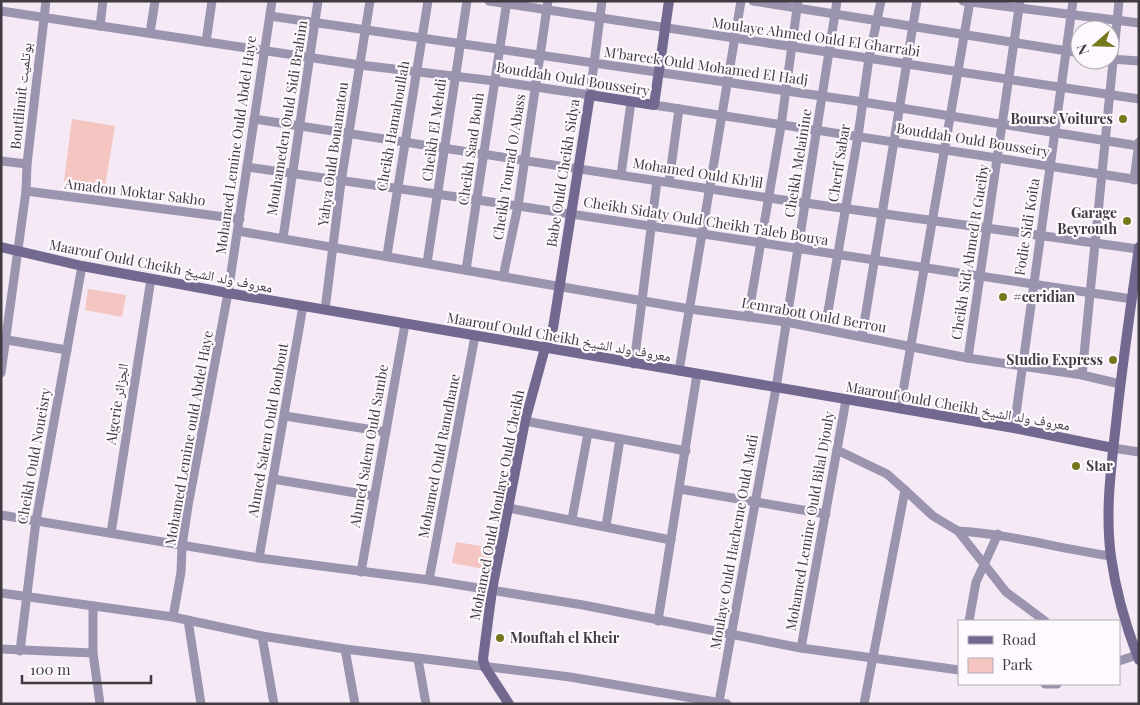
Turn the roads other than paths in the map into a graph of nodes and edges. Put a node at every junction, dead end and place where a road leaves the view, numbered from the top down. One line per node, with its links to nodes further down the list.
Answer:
1 (46, 1): 29 (street, Boutilimit بوتلميت)
2 (103, 1): 36 (street)
3 (155, 1): 40 (street)
4 (212, 1): 45 (street)
5 (272, 1): 28 (street, Mohamed Lemine Ould Abdel Haye)
6 (318, 1): 34 (street, Mouhameden Ould Sidi Brahim)
7 (370, 1): 39 (street, Yahya Ould Bouamatou)
8 (428, 1): 42 (street, Cheikh Hamahoullah)
9 (467, 1): 46 (street, Cheikh El Mehdi)
10 (489, 1): 21 (street, Moulaye Ahmed Ould El Gharrabi)
11 (602, 1): 30 (street, Babe Ould Cheikh Sidya)
12 (669, 1): 38 (street)
13 (741, 1): 43 (street)
14 (753, 1): 24 (street)
15 (837, 1): 27 (street, Cheikh Melainine)
16 (881, 1): 31 (street, Cherif Sabar)
17 (917, 1): 37 (street)
18 (1073, 1): 26 (street, Fodie Sidi Koita)
19 (1119, 1): 32 (street)
20 (967, 2): 22 (street); 41 (street)
21 (507, 3): 23 (street, Moulaye Ahmed Ould El Gharrabi); 49 (street, Cheikh Saad Bouh)
22 (1020, 4): 26 (street); 44 (street, Cheikh Sid' Ahmed R Gueiby)
23 (548, 5): 30 (street, Moulaye Ahmed Ould El Gharrabi); 53 (street, Cheikh Tourad O/Abass)
24 (797, 5): 27 (street); 47 (street)
25 (1, 11): 29 (street, Bouddah Ould Bousseiry)
26 (1071, 13): 32 (street); 50 (street, Fodie Sidi Koita)
27 (836, 14): 31 (street); 51 (street, Cheikh Melainine)
28 (270, 16): 34 (street, M'bareck Ould Mohamed El Hadj); 48 (street, Mohamed Lemine Ould Abdel Haye)
29 (44, 17): 36 (street, Bouddah Ould Bousseiry); 102 (street, Boutilimit بوتلميت)
30 (600, 17): 38 (street, Moulaye Ahmed Ould El Gharrabi); 58 (street, Babe Ould Cheikh Sidya)
31 (877, 20): 37 (street); 55 (street, Cherif Sabar)
32 (1117, 20)
33 (1120, 20): 35 (street)
34 (316, 22): 39 (street, M'bareck Ould Mohamed El Hadj); 54 (street, Mouhameden Ould Sidi Brahim)
35 (1139, 23)
36 (100, 26): 40 (street, Bouddah Ould Bousseiry)
37 (914, 27): 41 (street); 59 (street)
38 (665, 29): 43 (street, Moulaye Ahmed Ould El Gharrabi); 63 (street)
39 (365, 30): 42 (street, M'bareck Ould Mohamed El Hadj); 60 (street, Yahya Ould Bouamatou)
40 (150, 33): 45 (street, Bouddah Ould Bousseiry)
41 (963, 35): 44 (street); 64 (street)
42 (423, 39): 46 (street, M'bareck Ould Mohamed El Hadj); 62 (street, Cheikh Hamahoullah)
43 (735, 39): 47 (street, Moulaye Ahmed Ould El Gharrabi); 68 (street)
44 (1015, 41): 50 (street); 66 (street, Cheikh Sid' Ahmed R Gueiby)
45 (206, 42): 48 (street, Bouddah Ould Bousseiry)
46 (461, 44): 49 (street, M'bareck Ould Mohamed El Hadj); 65 (street, Cheikh El Mehdi)
47 (792, 46): 51 (street, Moulaye Ahmed Ould El Gharrabi); 71 (street)
48 (264, 50): 54 (street, Bouddah Ould Bousseiry); 83 (street, Mohamed Lemine Ould Abdel Haye)
49 (499, 50): 53 (street, M'bareck Ould Mohamed El Hadj); 67 (street, Cheikh Saad Bouh)
50 (1066, 50): 52 (street); 70 (street, Fodie Sidi Koita)
51 (830, 51): 55 (street, Moulaye Ahmed Ould El Gharrabi); 74 (street, Cheikh Melainine)
52 (1070, 51)
53 (539, 55): 58 (street, M'bareck Ould Mohamed El Hadj); 69 (street, Cheikh Tourad O/Abass)
54 (310, 57): 60 (street, Bouddah Ould Bousseiry); 85 (street, Mouhameden Ould Sidi Brahim)
55 (869, 58): 59 (street, Moulaye Ahmed Ould El Gharrabi); 77 (street, Cherif Sabar)
56 (1120, 60): 57 (street)
57 (1139, 61)
58 (594, 64): 63 (street, M'bareck Ould Mohamed El Hadj); 73 (street, Babe Ould Cheikh Sidya)
59 (907, 64): 64 (street, Moulaye Ahmed Ould El Gharrabi); 79 (street)
60 (360, 65): 62 (street, Bouddah Ould Bousseiry); 88 (street, Yahya Ould Bouamatou)
61 (1111, 70): 72 (street)
62 (415, 72): 65 (street, Bouddah Ould Bousseiry); 91 (street, Cheikh Hamahoullah)
63 (659, 72): 68 (street, M'bareck Ould Mohamed El Hadj); 78 (street)
64 (958, 72): 66 (street, Moulaye Ahmed Ould El Gharrabi); 81 (street)
65 (456, 77): 67 (street, Bouddah Ould Bousseiry); 96 (street, Cheikh El Mehdi)
66 (1009, 78): 70 (street, Moulaye Ahmed Ould El Gharrabi); 84 (street, Cheikh Sid' Ahmed R Gueiby)
67 (495, 81): 69 (street, Bouddah Ould Bousseiry); 98 (street, Cheikh Saad Bouh)
68 (727, 82): 71 (street, M'bareck Ould Mohamed El Hadj); 82 (street)
69 (536, 87): 73 (street, Bouddah Ould Bousseiry); 100 (street, Cheikh Tourad O/Abass)
70 (1060, 87): 72 (street, Moulaye Ahmed Ould El Gharrabi); 89 (street, Fodie Sidi Koita)
71 (785, 91): 74 (street, M'bareck Ould Mohamed El Hadj); 86 (street)
72 (1110, 94): 75 (street, Moulaye Ahmed Ould El Gharrabi); 93 (street)
73 (590, 95): 76 (street, Bouddah Ould Bousseiry); 105 (street, Babe Ould Cheikh Sidya)
74 (823, 96): 77 (street, M'bareck Ould Mohamed El Hadj); 87 (street, Cheikh Melainine)
75 (1139, 100)
76 (631, 102): 78 (street, Bouddah Ould Bousseiry); 108 (street)
77 (863, 102): 79 (street, M'bareck Ould Mohamed El Hadj); 90 (street, Cherif Sabar)
78 (654, 105): 80 (street, Bouddah Ould Bousseiry)
79 (901, 108): 81 (street, M'bareck Ould Mohamed El Hadj); 92 (street)
80 (679, 109): 82 (street, Bouddah Ould Bousseiry); 112 (street)
81 (949, 116): 84 (street, M'bareck Ould Mohamed El Hadj); 97 (street)
82 (721, 117): 86 (street, Bouddah Ould Bousseiry); 113 (street)
83 (254, 119): 85 (street, Mohamed Ould Kh'lil); 104 (street, Mohamed Lemine Ould Abdel Haye)
84 (1004, 124): 89 (street, M'bareck Ould Mohamed El Hadj); 99 (street, Cheikh Sid' Ahmed R Gueiby)
85 (300, 126): 88 (street, Mohamed Ould Kh'lil); 106 (street, Mouhameden Ould Sidi Brahim)
86 (781, 126): 87 (street, Bouddah Ould Bousseiry); 117 (street)
87 (817, 132): 90 (street, Bouddah Ould Bousseiry); 119 (street, Cheikh Melainine)
88 (350, 133): 91 (street, Mohamed Ould Kh'lil); 111 (street, Yahya Ould Bouamatou)
89 (1054, 134): 93 (street, M'bareck Ould Mohamed El Hadj); 103 (street, Fodie Sidi Koita)
90 (858, 136): 92 (street, Bouddah Ould Bousseiry); 121 (street, Cherif Sabar)
91 (404, 141): 96 (street, Mohamed Ould Kh'lil); 114 (street, Cheikh Hamahoullah)
92 (895, 142): 97 (street, Bouddah Ould Bousseiry); 122 (street)
93 (1105, 142): 95 (street, M'bareck Ould Mohamed El Hadj); 107 (street)
94 (1139, 142): 95 (street)
95 (1138, 146): 109 (street)
96 (446, 148): 98 (street, Mohamed Ould Kh'lil); 116 (street, Cheikh El Mehdi)
97 (944, 150): 99 (street, Bouddah Ould Bousseiry); 125 (street)
98 (484, 153): 100 (street, Mohamed Ould Kh'lil); 118 (street, Cheikh Saad Bouh)
99 (999, 158): 103 (street, Bouddah Ould Bousseiry); 127 (street, Cheikh Sid' Ahmed R Gueiby)
100 (525, 159): 105 (street, Mohamed Ould Kh'lil); 120 (street, Cheikh Tourad O/Abass)
101 (1, 161): 102 (street)
102 (27, 164): 115 (street, Boutilimit بوتلميت)
103 (1050, 166): 107 (street, Bouddah Ould Bousseiry); 130 (street, Fodie Sidi Koita)
104 (247, 167): 106 (street, Cheikh Sidaty Ould Cheikh Taleb Bouya); 124 (street, Mohamed Lemine Ould Abdel Haye)
105 (578, 167): 108 (street, Mohamed Ould Kh'lil); 123 (street, Babe Ould Cheikh Sidya)
106 (292, 174): 111 (street, Cheikh Sidaty Ould Cheikh Taleb Bouya); 131 (street, Mouhameden Ould Sidi Brahim)
107 (1102, 174): 109 (street, Bouddah Ould Bousseiry); 133 (street)
108 (621, 175): 110 (street, Mohamed Ould Kh'lil)
109 (1137, 180)
110 (657, 181): 112 (street, Mohamed Ould Kh'lil); 126 (street)
111 (341, 182): 114 (street, Cheikh Sidaty Ould Cheikh Taleb Bouya); 135 (street, Yahya Ould Bouamatou)
112 (669, 182): 113 (street, Mohamed Ould Kh'lil)
113 (708, 188): 117 (street, Mohamed Ould Kh'lil); 129 (street)
114 (396, 189): 116 (street, Cheikh Sidaty Ould Cheikh Taleb Bouya); 139 (street, Cheikh Hamahoullah)
115 (26, 191): 124 (street, Amadou Moktar Sakho); 138 (street, Boutilimit بوتلميت)
116 (439, 196): 118 (street, Cheikh Sidaty Ould Cheikh Taleb Bouya); 142 (street, Cheikh El Mehdi)
117 (769, 198): 119 (street, Mohamed Ould Kh'lil); 132 (street)
118 (478, 200): 120 (street, Cheikh Sidaty Ould Cheikh Taleb Bouya); 145 (street, Cheikh Saad Bouh)
119 (806, 203): 121 (street, Mohamed Ould Kh'lil); 137 (street, Cheikh Melainine)
120 (518, 206): 123 (street, Cheikh Sidaty Ould Cheikh Taleb Bouya); 146 (street, Cheikh Tourad O/Abass)
121 (846, 208): 122 (street, Mohamed Ould Kh'lil); 140 (street, Cherif Sabar)
122 (883, 212): 125 (street, Mohamed Ould Kh'lil); 141 (street)
123 (572, 214): 126 (street, Cheikh Sidaty Ould Cheikh Taleb Bouya); 150 (street, Babe Ould Cheikh Sidya)
124 (240, 219): 128 (street, Mohamed Lemine Ould Abdel Haye)
125 (932, 219): 127 (street, Mohamed Ould Kh'lil); 144 (street)
126 (651, 226): 129 (street, Cheikh Sidaty Ould Cheikh Taleb Bouya); 153 (street)
127 (986, 228): 130 (street, Mohamed Ould Kh'lil); 147 (street, Cheikh Sid' Ahmed R Gueiby)
128 (238, 231): 131 (street, Lemrabott Ould Berrou); 151 (street, Mohamed Lemine Ould Abdel Haye)
129 (702, 234): 132 (street, Cheikh Sidaty Ould Cheikh Taleb Bouya); 156 (street)
130 (1040, 236): 133 (street, Mohamed Ould Kh'lil); 149 (street, Fodie Sidi Koita)
131 (283, 238): 135 (street, Lemrabott Ould Berrou)
132 (760, 243): 137 (street, Cheikh Sidaty Ould Cheikh Taleb Bouya); 158 (street)
133 (1095, 244): 136 (street, Mohamed Ould Kh'lil); 152 (street)
134 (1, 247): 138 (street, Maarouf Ould Cheikh معروف ولد الشيخ)
135 (333, 248): 139 (street, Lemrabott Ould Berrou); 157 (street, Yahya Ould Bouamatou)
136 (1139, 248): 154 (street)
137 (798, 249): 140 (street, Cheikh Sidaty Ould Cheikh Taleb Bouya); 159 (street, Cheikh Melainine)
138 (17, 251): 143 (street, Maarouf Ould Cheikh معروف ولد الشيخ); 164 (street, Boutilimit بوتلميت)
139 (387, 255): 142 (street, Lemrabott Ould Berrou)
140 (838, 255): 141 (street, Cheikh Sidaty Ould Cheikh Taleb Bouya); 161 (street, Cherif Sabar)
141 (875, 261): 144 (street, Cheikh Sidaty Ould Cheikh Taleb Bouya); 163 (street)
142 (428, 263): 145 (street, Lemrabott Ould Berrou)
143 (82, 266): 148 (street, Maarouf Ould Cheikh معروف ولد الشيخ); 167 (street, Cheikh Ould Noueisry)
144 (923, 268): 147 (street, Cheikh Sidaty Ould Cheikh Taleb Bouya); 165 (street)
145 (466, 270): 146 (street, Lemrabott Ould Berrou)
146 (503, 277): 150 (street, Lemrabott Ould Berrou)
147 (979, 277): 149 (street, Cheikh Sidaty Ould Cheikh Taleb Bouya); 168 (street, Cheikh Sid' Ahmed R Gueiby)
148 (151, 279): 151 (street, Maarouf Ould Cheikh معروف ولد الشيخ); 201 (street, Algerie الجزائر)
149 (1032, 285): 152 (street, Cheikh Sidaty Ould Cheikh Taleb Bouya); 170 (street, Fodie Sidi Koita)
150 (559, 286): 153 (street, Lemrabott Ould Berrou); 166 (street, Babe Ould Cheikh Sidya)
151 (228, 293): 155 (street, Maarouf Ould Cheikh معروف ولد الشيخ); 204 (street, Mohamed Lemine ould Abdel Haye)
152 (1091, 293): 154 (street, Cheikh Sidaty Ould Cheikh Taleb Bouya); 174 (street)
153 (642, 299): 156 (street, Lemrabott Ould Berrou); 169 (street)
154 (1132, 299): 175 (street)
155 (303, 306): 157 (street, Maarouf Ould Cheikh معروف ولد الشيخ); 179 (street, Ahmed Salem Ould Boubout)
156 (690, 309): 158 (street, Lemrabott Ould Berrou); 171 (street)
157 (325, 310): 160 (street, Maarouf Ould Cheikh معروف ولد الشيخ)
158 (748, 317): 159 (street, Lemrabott Ould Berrou)
159 (786, 322): 161 (street, Lemrabott Ould Berrou); 176 (street, Cheikh Melainine)
160 (405, 324): 162 (street, Maarouf Ould Cheikh معروف ولد الشيخ); 182 (street, Ahmed Salem Ould Sambe)
161 (825, 329): 163 (street, Lemrabott Ould Berrou)
162 (475, 336): 166 (street, Maarouf Ould Cheikh معروف ولد الشيخ); 209 (street, Mohamed Ould Ramdhane)
163 (862, 336): 165 (street, Lemrabott Ould Berrou)
164 (4, 340): 167 (street); 172 (street, Boutilimit بوتلميت)
165 (911, 347): 168 (street, Lemrabott Ould Berrou); 178 (street)
166 (545, 348): 169 (street, Maarouf Ould Cheikh معروف ولد الشيخ); 180 (street, Mohamed Ould Moulaye Ould Cheikh)
167 (67, 350): 198 (street, Cheikh Ould Noueisry)
168 (968, 358): 170 (street, Lemrabott Ould Berrou)
169 (634, 364): 171 (street, Maarouf Ould Cheikh معروف ولد الشيخ)
170 (1023, 367): 174 (street, Lemrabott Ould Berrou); 181 (street, Fodie Sidi Koita)
171 (679, 371): 173 (street, Maarouf Ould Cheikh معروف ولد الشيخ)
172 (1, 373)
173 (697, 374): 176 (street, Maarouf Ould Cheikh معروف ولد الشيخ); 187 (street)
174 (1082, 375): 175 (street, Lemrabott Ould Berrou)
175 (1120, 384): 185 (street)
176 (776, 388): 177 (street, Maarouf Ould Cheikh معروف ولد الشيخ); 193 (street, Moulaye Ould Hacheme Ould Madi)
177 (846, 400): 178 (street, Maarouf Ould Cheikh معروف ولد الشيخ); 186 (street, Mohamed Lemine Ould Bilal Djouly)
178 (900, 409): 181 (street, Maarouf Ould Cheikh معروف ولد الشيخ)
179 (285, 416): 182 (street); 189 (street, Ahmed Salem Ould Boubout)
180 (525, 421): 183 (street); 194 (street, Mohamed Ould Moulaye Ould Cheikh)
181 (1014, 428): 185 (street, Maarouf Ould Cheikh معروف ولد الشيخ)
182 (386, 432): 192 (street, Ahmed Salem Ould Sambe)
183 (588, 433): 184 (street); 197 (street)
184 (620, 439): 187 (street); 199 (street)
185 (1113, 448): 188 (street); 205 (street)
186 (837, 450): 191 (street); 195 (street, Mohamed Lemine Ould Bilal Djouly)
187 (686, 451): 190 (street)
188 (1139, 452)
189 (273, 479): 192 (street); 206 (street, Ahmed Salem Ould Boubout)
190 (680, 489): 193 (street); 203 (street)
191 (905, 490): 200 (street); 227 (street)
192 (374, 496): 208 (street, Ahmed Salem Ould Sambe)
193 (756, 502): 195 (street); 219 (street, Moulaye Ould Hacheme Ould Madi)
194 (508, 508): 197 (street); 210 (street, Mohamed Ould Moulaye Ould Cheikh)
195 (826, 514): 221 (street, Mohamed Lemine Ould Bilal Djouly)
196 (1, 515): 198 (street)
197 (572, 519): 199 (street)
198 (36, 521): 201 (street); 212 (street, Cheikh Ould Noueisry)
199 (606, 526): 203 (street)
200 (958, 531): 202 (street); 207 (street)
201 (111, 533): 204 (street)
202 (998, 534): 205 (street); 207 (street)
203 (672, 540): 218 (street)
204 (182, 546): 206 (street); 214 (street, Mohamed Lemine ould Abdel Haye)
205 (1111, 556): 226 (street)
206 (258, 558): 208 (street)
207 (984, 562): 216 (street); 217 (street)
208 (361, 572): 209 (street)
209 (429, 580): 210 (street)
210 (492, 590): 218 (street); 230 (street, Mohamed Ould Moulaye Ould Cheikh)
211 (1, 593): 212 (street)
212 (28, 596): 213 (street); 224 (street, Cheikh Ould Noueisry)
213 (93, 606): 214 (street); 225 (street)
214 (173, 617): 215 (street)
215 (188, 620): 220 (street); 235 (street)
216 (969, 620)
217 (1044, 620)
218 (658, 621): 219 (street)
219 (731, 634): 221 (street); 233 (street, Moulaye Ould Hacheme Ould Madi)
220 (262, 636): 223 (street); 236 (street)
221 (801, 648): 227 (street)
222 (1, 649): 224 (street)
223 (344, 649): 228 (street); 237 (street)
224 (20, 651): 225 (street)
225 (93, 653): 234 (street)
226 (1138, 657): 229 (street)
227 (873, 658): 231 (street); 240 (street)
228 (418, 659): 230 (street); 238 (street)
229 (1120, 662)
230 (485, 668): 232 (street); 239 (street)
231 (958, 670)
232 (687, 700): 233 (street)
233 (723, 703)
234 (100, 704)
235 (202, 704)
236 (274, 704)
237 (355, 704)
238 (426, 704)
239 (509, 704)
240 (864, 704)

